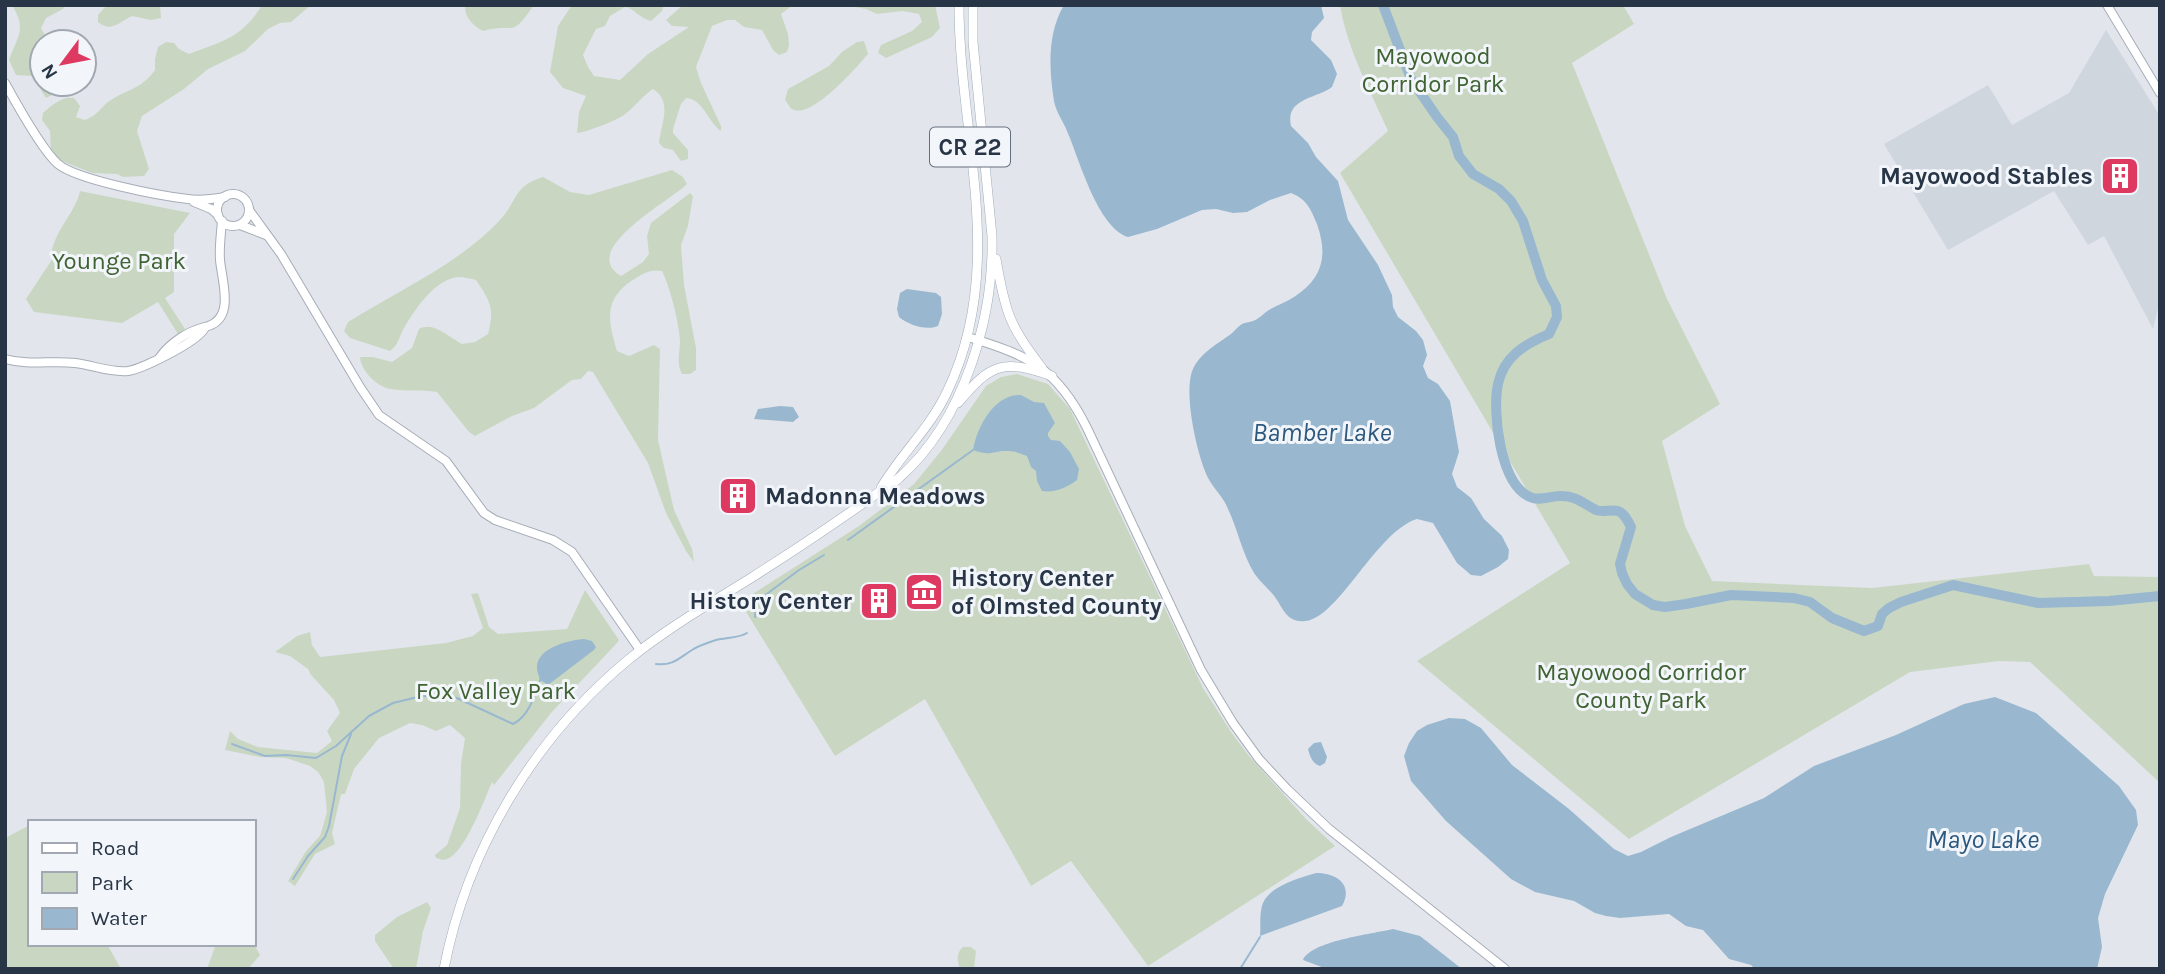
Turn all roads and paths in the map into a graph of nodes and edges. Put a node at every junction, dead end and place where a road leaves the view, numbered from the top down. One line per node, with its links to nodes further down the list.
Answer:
1 (959, 5): 14 (main road, CR 22)
2 (973, 5): 12 (main road, CR 22)
3 (2107, 5): 5 (street)
4 (5, 83): 7 (street)
5 (2160, 93)
6 (225, 197): 7 (street); 8 (street); 9 (street)
7 (188, 199): 9 (street)
8 (249, 210): 10 (street); 11 (street)
9 (220, 218): 10 (street); 13 (street)
10 (239, 225): 11 (street); 13 (street)
11 (269, 236): 21 (street)
12 (992, 236): 15 (main road, CR 22); 17 (main road)
13 (221, 240): 16 (street)
14 (968, 337): 15 (street); 20 (main road, CR 22)
15 (979, 341): 17 (street); 19 (main road, CR 22)
16 (5, 359)
17 (1042, 368): 18 (street)
18 (1052, 376): 19 (main road); 23 (street)
19 (948, 415): 20 (main road, CR 22)
20 (879, 492): 21 (main road, CR 22)
21 (640, 650): 22 (main road, CR 22)
22 (444, 969)
23 (1504, 969)

